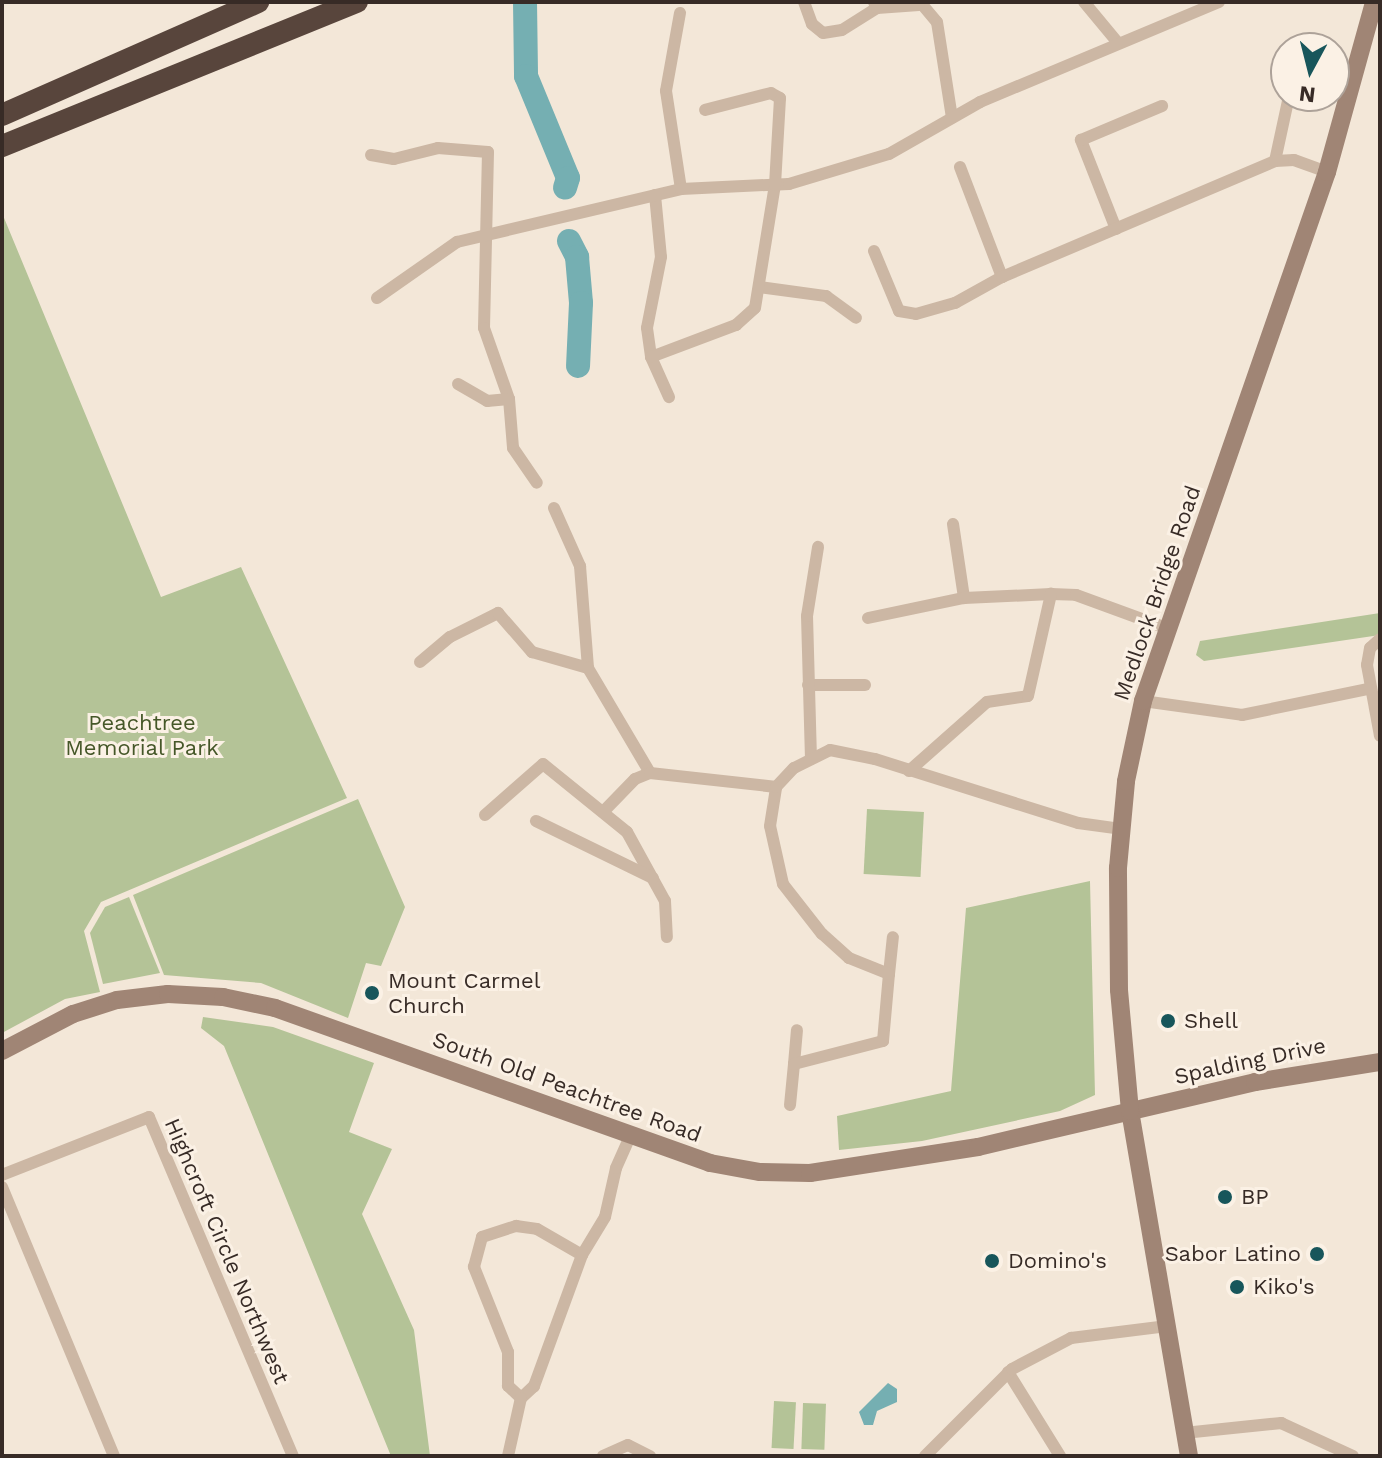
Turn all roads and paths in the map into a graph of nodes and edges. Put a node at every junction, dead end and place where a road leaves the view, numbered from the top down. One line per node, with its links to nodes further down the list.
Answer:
1 (357, 2): 16 (highway)
2 (804, 2): 8 (street)
3 (1084, 2): 10 (street)
4 (1219, 2): 10 (street)
5 (1374, 2): 20 (main road, Medlock Bridge Road)
6 (256, 3): 14 (highway)
7 (920, 3): 8 (street); 15 (street)
8 (876, 5)
9 (680, 13): 22 (street)
10 (1118, 43): 15 (street)
11 (1162, 106): 24 (street)
12 (705, 110): 21 (street)
13 (1286, 112): 18 (street)
14 (2, 115)
15 (952, 118): 21 (street)
16 (2, 146)
17 (371, 155): 25 (street)
18 (1275, 161): 20 (street); 24 (street)
19 (960, 167): 27 (street)
20 (1327, 172): 42 (main road, Medlock Bridge Road)
21 (775, 185): 22 (street); 28 (street)
22 (681, 189): 23 (street)
23 (655, 195): 25 (street); 31 (street)
24 (1116, 229): 27 (street)
25 (487, 236): 29 (street); 34 (street)
26 (874, 251): 27 (street)
27 (1002, 277)
28 (759, 287): 30 (street); 31 (street)
29 (377, 298)
30 (856, 318)
31 (651, 357): 33 (street)
32 (458, 384): 34 (street)
33 (669, 397)
34 (509, 399): 35 (street)
35 (537, 483)
36 (554, 508): 45 (street)
37 (953, 524): 40 (street)
38 (818, 547): 46 (street)
39 (1051, 594): 40 (street); 42 (street); 52 (street)
40 (964, 598): 41 (street)
41 (868, 618)
42 (1166, 628): 49 (main road, Medlock Bridge Road)
43 (1380, 639): 48 (street)
44 (420, 662): 45 (street)
45 (588, 668): 53 (street)
46 (808, 685): 47 (street); 51 (street)
47 (865, 685)
48 (1368, 689): 49 (street); 50 (street)
49 (1143, 701): 58 (main road, Medlock Bridge Road)
50 (1380, 736)
51 (811, 759): 52 (street); 54 (street)
52 (909, 771): 58 (street)
53 (650, 773): 54 (street); 55 (street)
54 (776, 787): 62 (street)
55 (603, 812): 56 (street); 59 (street)
56 (485, 815)
57 (536, 821): 59 (street)
58 (1121, 829): 68 (main road, Medlock Bridge Road)
59 (653, 878): 60 (street)
60 (667, 937)
61 (893, 937): 62 (street)
62 (889, 974): 66 (street)
63 (797, 1030): 66 (street)
64 (2, 1051): 69 (main road, South Old Peachtree Road)
65 (1380, 1062): 68 (main road, Spalding Drive)
66 (794, 1064): 67 (street)
67 (790, 1105)
68 (1130, 1111): 69 (main road, South Old Peachtree Road); 73 (main road, Medlock Bridge Road)
69 (630, 1136): 72 (street)
70 (2, 1175): 78 (street, Highcroft Circle Northwest)
71 (2, 1187): 77 (street)
72 (582, 1255): 75 (street); 75 (street)
73 (1167, 1326): 74 (street); 76 (main road, Medlock Bridge Road)
74 (1008, 1372): 82 (street); 83 (street)
75 (521, 1398): 79 (street)
76 (1184, 1433): 84 (main road, Medlock Bridge Road); 85 (street)
77 (114, 1456)
78 (293, 1456)
79 (508, 1456)
80 (603, 1456): 81 (street)
81 (650, 1456)
82 (925, 1456)
83 (1060, 1456)
84 (1189, 1456)
85 (1353, 1456)

